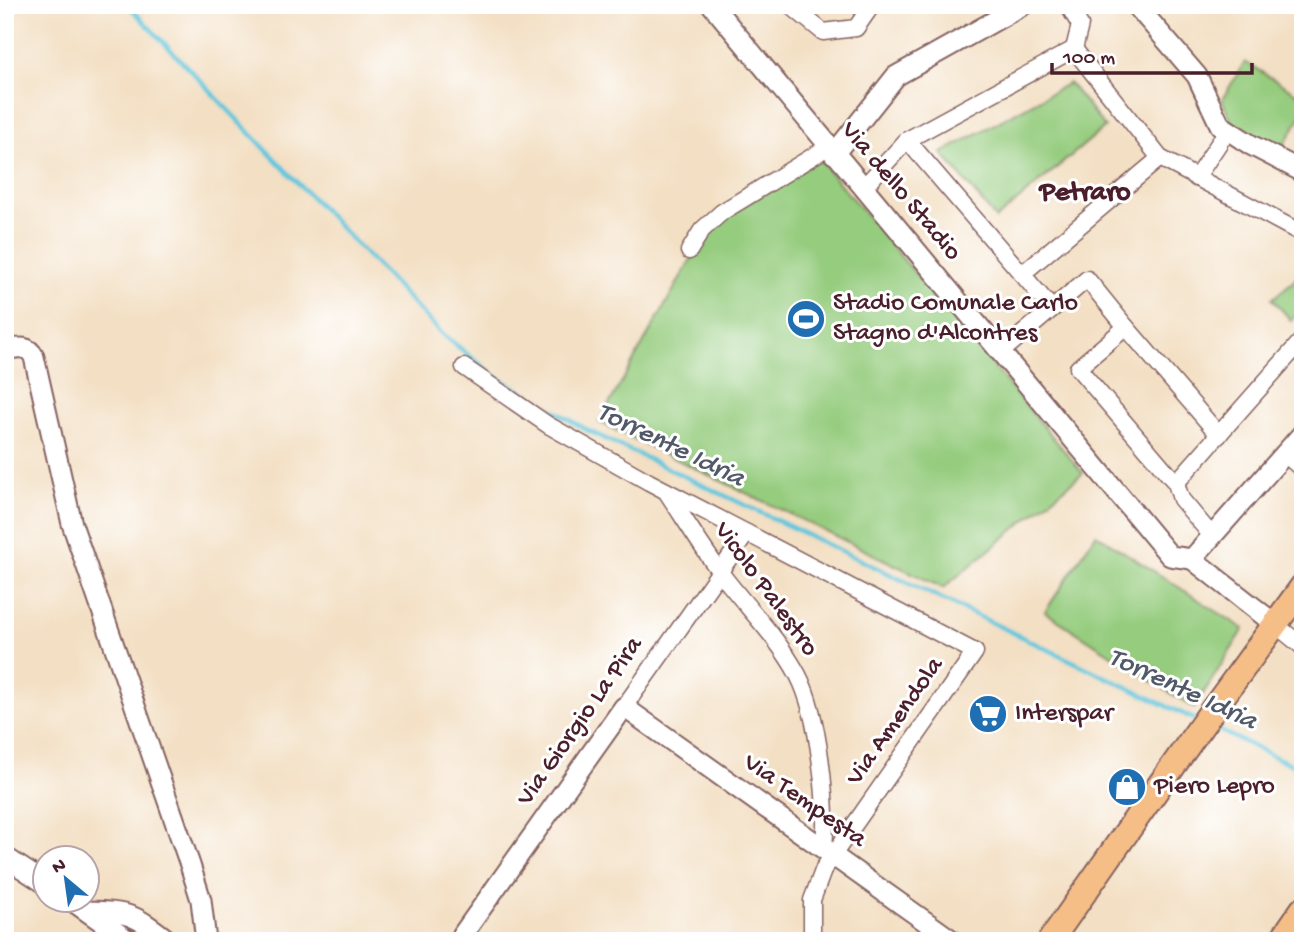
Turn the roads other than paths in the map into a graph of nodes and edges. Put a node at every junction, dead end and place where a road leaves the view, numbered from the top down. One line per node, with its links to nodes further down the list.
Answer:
1 (712, 5): 10 (street, Via dello Stadio)
2 (790, 5): 3 (street)
3 (872, 5)
4 (1023, 5): 10 (street)
5 (1068, 5): 7 (street)
6 (1136, 5): 8 (street)
7 (1074, 48): 9 (street); 11 (street)
8 (1227, 131): 12 (street); 13 (street)
9 (907, 140): 14 (street); 17 (street)
10 (831, 151): 14 (street, Via dello Stadio); 16 (street)
11 (1160, 158): 13 (street); 17 (street)
12 (1300, 166)
13 (1196, 178): 15 (street)
14 (863, 188): 22 (street, Via dello Stadio)
15 (1303, 234)
16 (689, 251)
17 (1022, 274): 18 (street)
18 (1052, 309): 19 (street); 22 (street)
19 (1125, 327): 25 (street); 28 (street)
20 (1303, 339): 25 (street)
21 (5, 350): 46 (street)
22 (1000, 353): 32 (street, Via dello Stadio)
23 (464, 368): 29 (street)
24 (1303, 433): 26 (street)
25 (1219, 435): 28 (street)
26 (1285, 454): 27 (street); 31 (street)
27 (1303, 470)
28 (1176, 483): 31 (street)
29 (665, 490): 30 (street); 33 (street, Vicolo Palestro)
30 (747, 533): 33 (street, Via Giorgio La Pira); 38 (street, Via Amendola)
31 (1212, 536): 32 (street)
32 (1192, 559): 35 (street, Via dello Stadio)
33 (720, 571): 37 (street, Via Giorgio La Pira); 38 (street, Vicolo Palestro)
34 (1303, 586): 35 (main road)
35 (1276, 625): 36 (street); 50 (main road)
36 (1303, 647)
37 (624, 707): 38 (street, Via Tempesta); 47 (street, Via Giorgio La Pira)
38 (828, 852): 48 (street, Via Amendola); 49 (street, Via Tempesta)
39 (5, 856): 40 (street)
40 (32, 874)
41 (102, 909): 45 (street)
42 (1303, 909): 51 (main road)
43 (90, 914): 44 (street)
44 (129, 941)
45 (169, 941)
46 (206, 941)
47 (458, 941)
48 (812, 941)
49 (953, 941)
50 (1050, 941)
51 (1281, 941)

